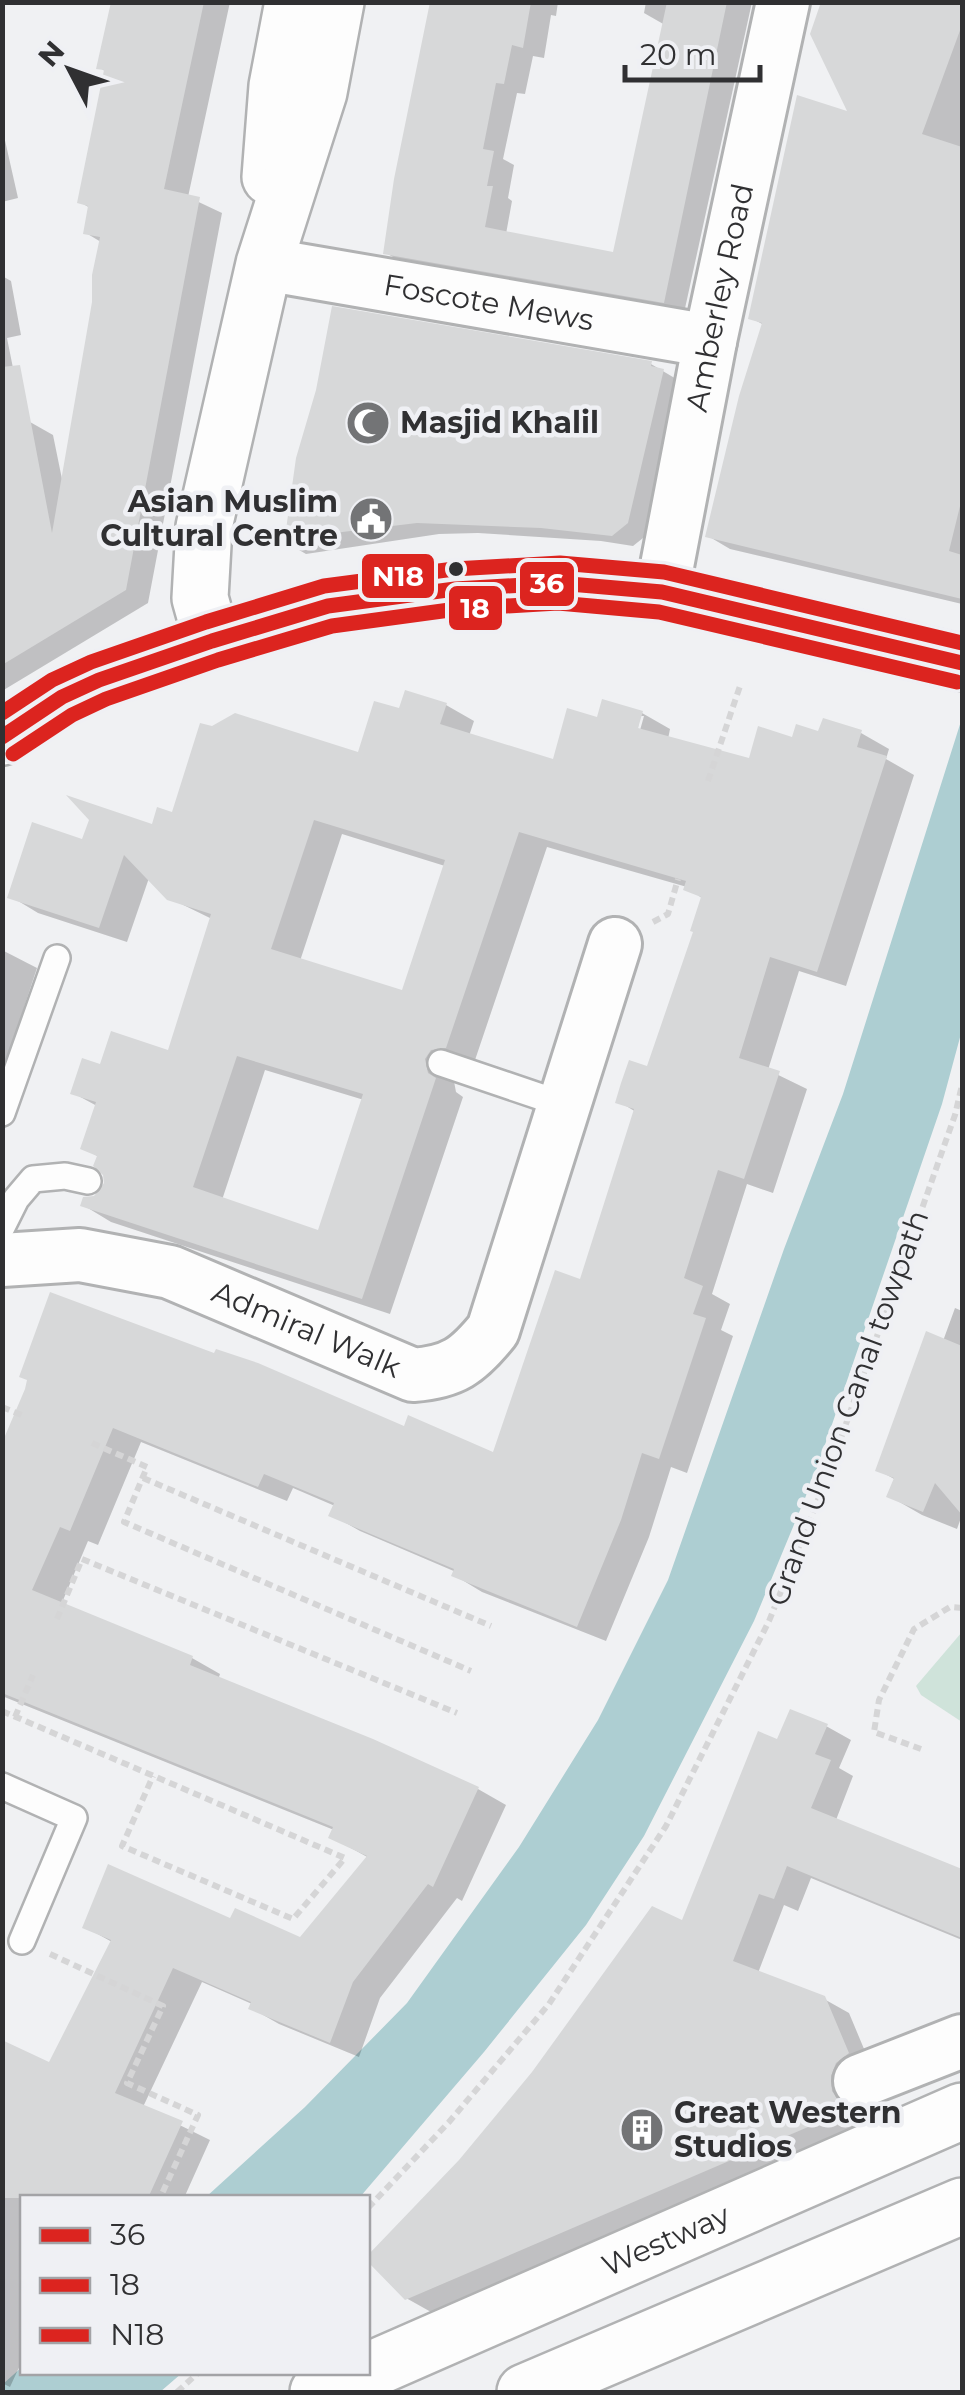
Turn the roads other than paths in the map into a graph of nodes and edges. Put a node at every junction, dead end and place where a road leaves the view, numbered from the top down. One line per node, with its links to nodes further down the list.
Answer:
1 (293, 2): 4 (main road)
2 (336, 2): 4 (main road)
3 (783, 2): 5 (street, Amberley Road)
4 (264, 264): 5 (street, Foscote Mews); 7 (main road)
5 (710, 340): 6 (street, Amberley Road)
6 (662, 592): 7 (main road); 8 (main road)
7 (212, 641): 9 (main road)
8 (955, 662)
9 (2, 737)
10 (616, 944): 13 (street, Admiral Walk)
11 (57, 958): 14 (lane)
12 (441, 1063): 13 (lane)
13 (565, 1105): 18 (street, Admiral Walk)
14 (2, 1113)
15 (88, 1181): 16 (lane)
16 (9, 1190): 17 (lane)
17 (2, 1226)
18 (2, 1260)
19 (2, 1786): 20 (lane)
20 (22, 1941)
21 (962, 2041): 22 (street)
22 (860, 2081)
23 (962, 2112): 25 (main road, Westway)
24 (962, 2206): 28 (main road)
25 (370, 2370)
26 (359, 2375): 27 (main road, Westway)
27 (318, 2392)
28 (525, 2392)

